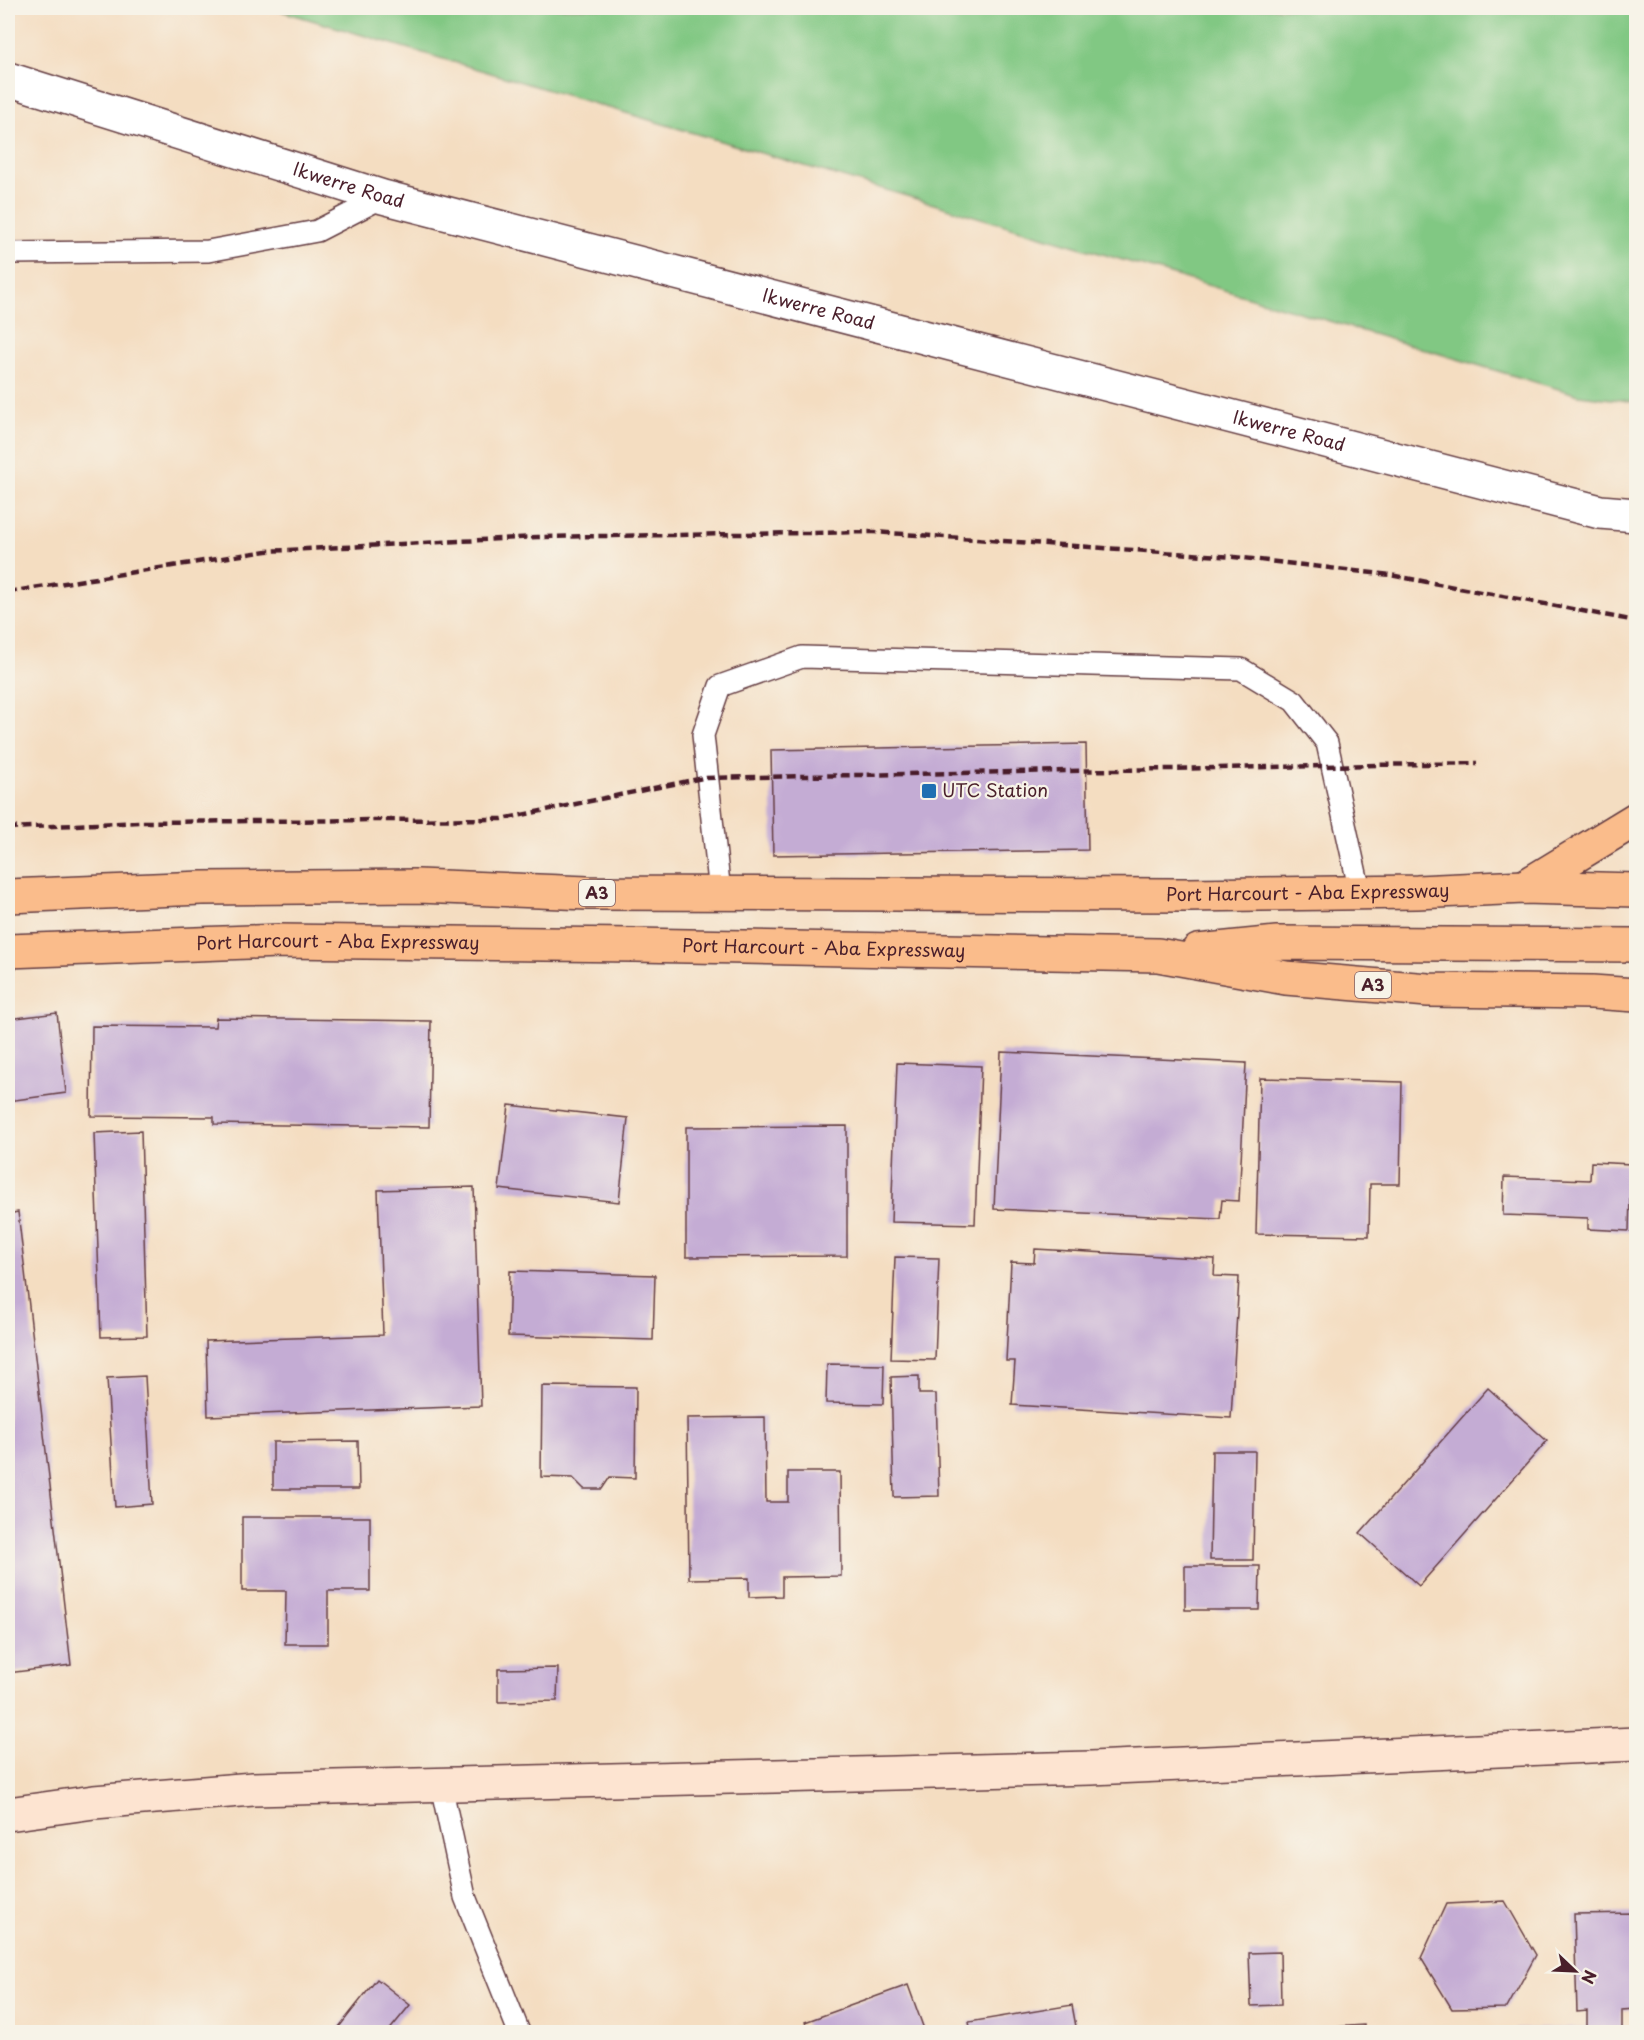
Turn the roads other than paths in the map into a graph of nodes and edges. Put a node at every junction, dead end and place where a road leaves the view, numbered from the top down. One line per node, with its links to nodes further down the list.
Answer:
1 (8, 79): 2 (street, Ikwerre Road)
2 (383, 197): 3 (lane); 4 (street, Ikwerre Road)
3 (8, 253)
4 (1636, 515)
5 (1636, 819): 6 (highway)
6 (1524, 886): 7 (highway, Port Harcourt - Aba Expressway / A3); 8 (highway, Port Harcourt - Aba Expressway / A3)
7 (1636, 890)
8 (1360, 892): 9 (highway, Port Harcourt - Aba Expressway / A3); 9 (lane)
9 (720, 893): 10 (highway, Port Harcourt - Aba Expressway / A3)
10 (8, 896)
11 (1636, 945): 13 (highway)
12 (8, 951): 13 (highway, Port Harcourt - Aba Expressway / A3)
13 (1158, 955): 14 (highway, Port Harcourt - Aba Expressway / A3)
14 (1592, 992): 15 (highway, Port Harcourt - Aba Expressway / A3); 16 (highway)
15 (1636, 995)
16 (1636, 1018)
17 (1636, 1744): 18 (street)
18 (441, 1785): 19 (street); 20 (lane)
19 (8, 1814)
20 (519, 2032)

